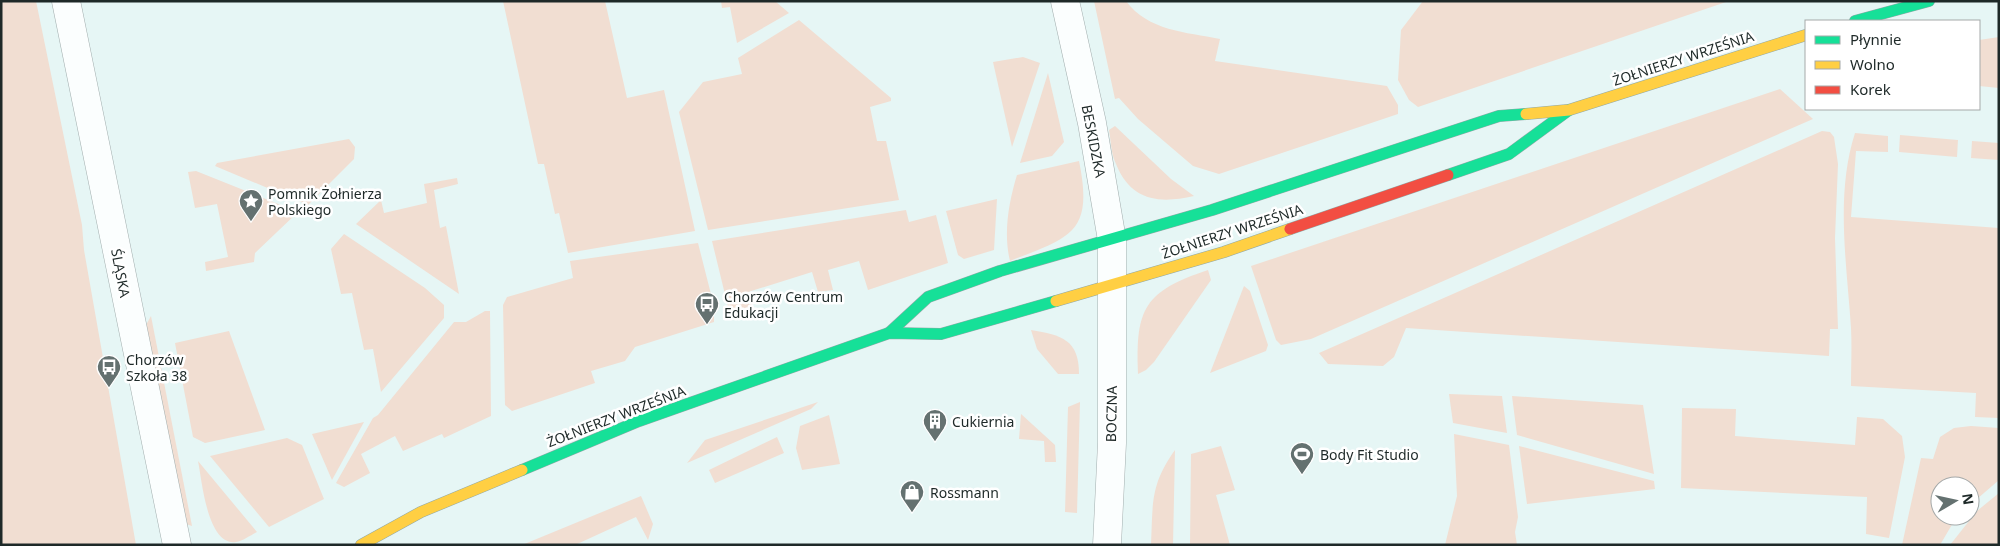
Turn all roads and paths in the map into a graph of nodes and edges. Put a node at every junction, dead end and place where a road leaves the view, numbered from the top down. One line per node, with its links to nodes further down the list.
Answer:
1 (66, 1): 10 (street, ŚLĄSKA)
2 (1065, 1): 7 (street, BESKIDZKA)
3 (1929, 1): 4 (main road)
4 (1859, 20)
5 (1805, 35): 6 (main road, ŻOŁNIERZY WRZEŚNIA)
6 (1569, 110): 7 (main road, ŻOŁNIERZY WRZEŚNIA); 8 (main road, ŻOŁNIERZY WRZEŚNIA)
7 (1112, 240): 8 (street, BESKIDZKA); 9 (main road, ŻOŁNIERZY WRZEŚNIA)
8 (1112, 283): 9 (main road, ŻOŁNIERZY WRZEŚNIA); 12 (street, BOCZNA)
9 (889, 333): 11 (main road, ŻOŁNIERZY WRZEŚNIA)
10 (177, 545)
11 (361, 545)
12 (1107, 545)

